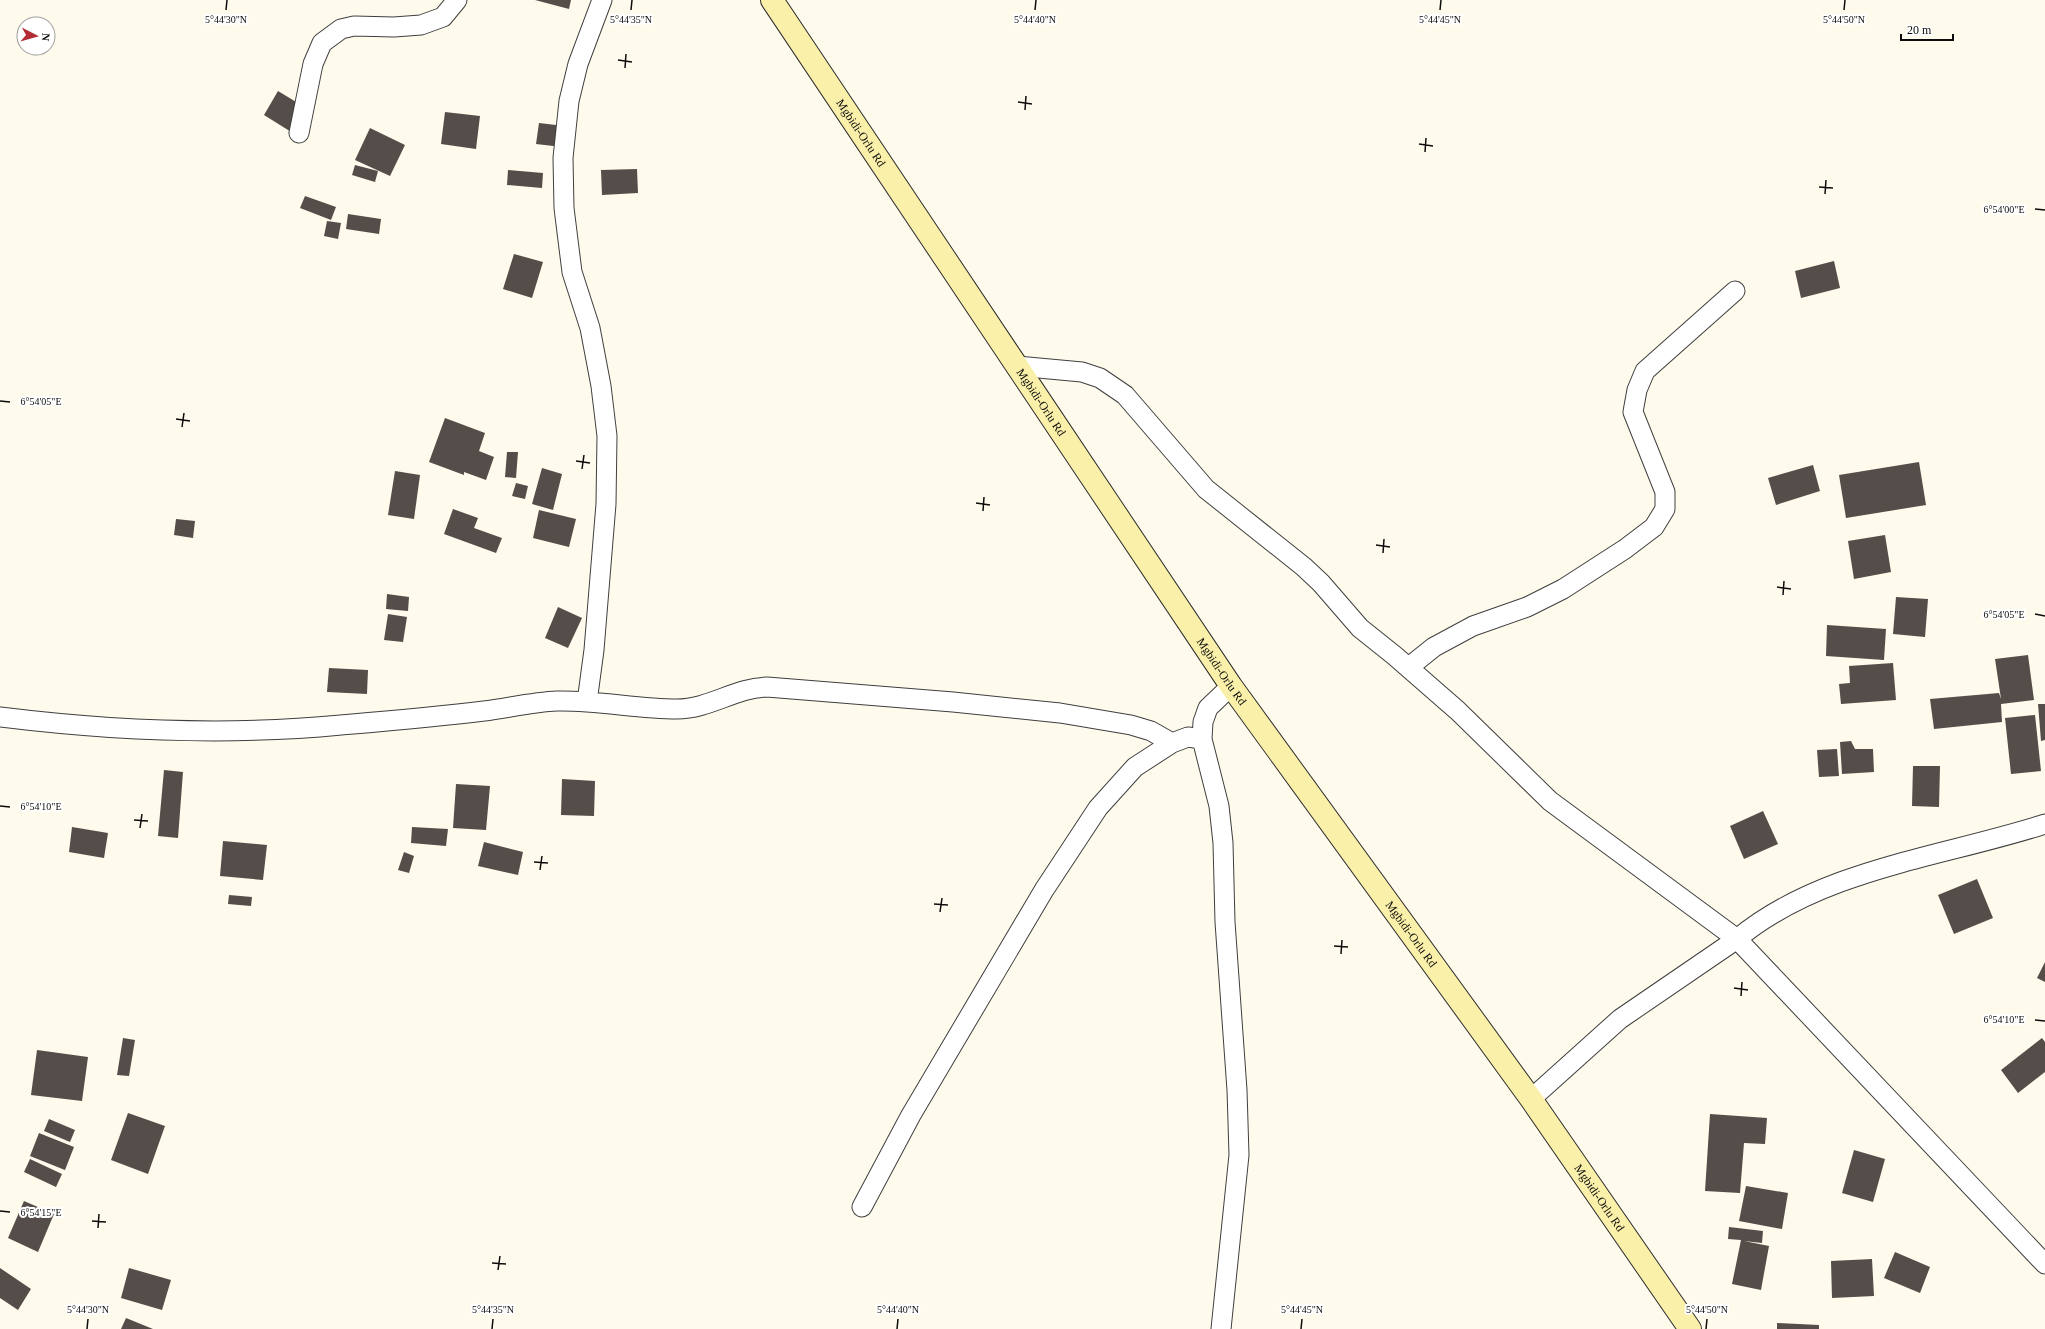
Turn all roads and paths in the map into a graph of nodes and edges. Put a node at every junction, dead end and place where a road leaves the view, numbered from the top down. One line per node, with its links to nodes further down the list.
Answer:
1 (456, 0): 4 (street)
2 (602, 0): 9 (street)
3 (772, 0): 6 (main road, Mgbidi-Orlu Rd)
4 (299, 133)
5 (1735, 291): 7 (street)
6 (1017, 366): 7 (street); 8 (main road, Mgbidi-Orlu Rd)
7 (1409, 667): 14 (street)
8 (1231, 686): 11 (street); 15 (main road, Mgbidi-Orlu Rd)
9 (587, 702): 10 (street); 12 (street)
10 (0, 717)
11 (1202, 739): 12 (street); 18 (street)
12 (1172, 743): 16 (street)
13 (2045, 824): 14 (street)
14 (1737, 939): 15 (street); 17 (street)
15 (1531, 1099): 19 (main road, Mgbidi-Orlu Rd)
16 (862, 1207)
17 (2045, 1264)
18 (1221, 1329)
19 (1690, 1329)

